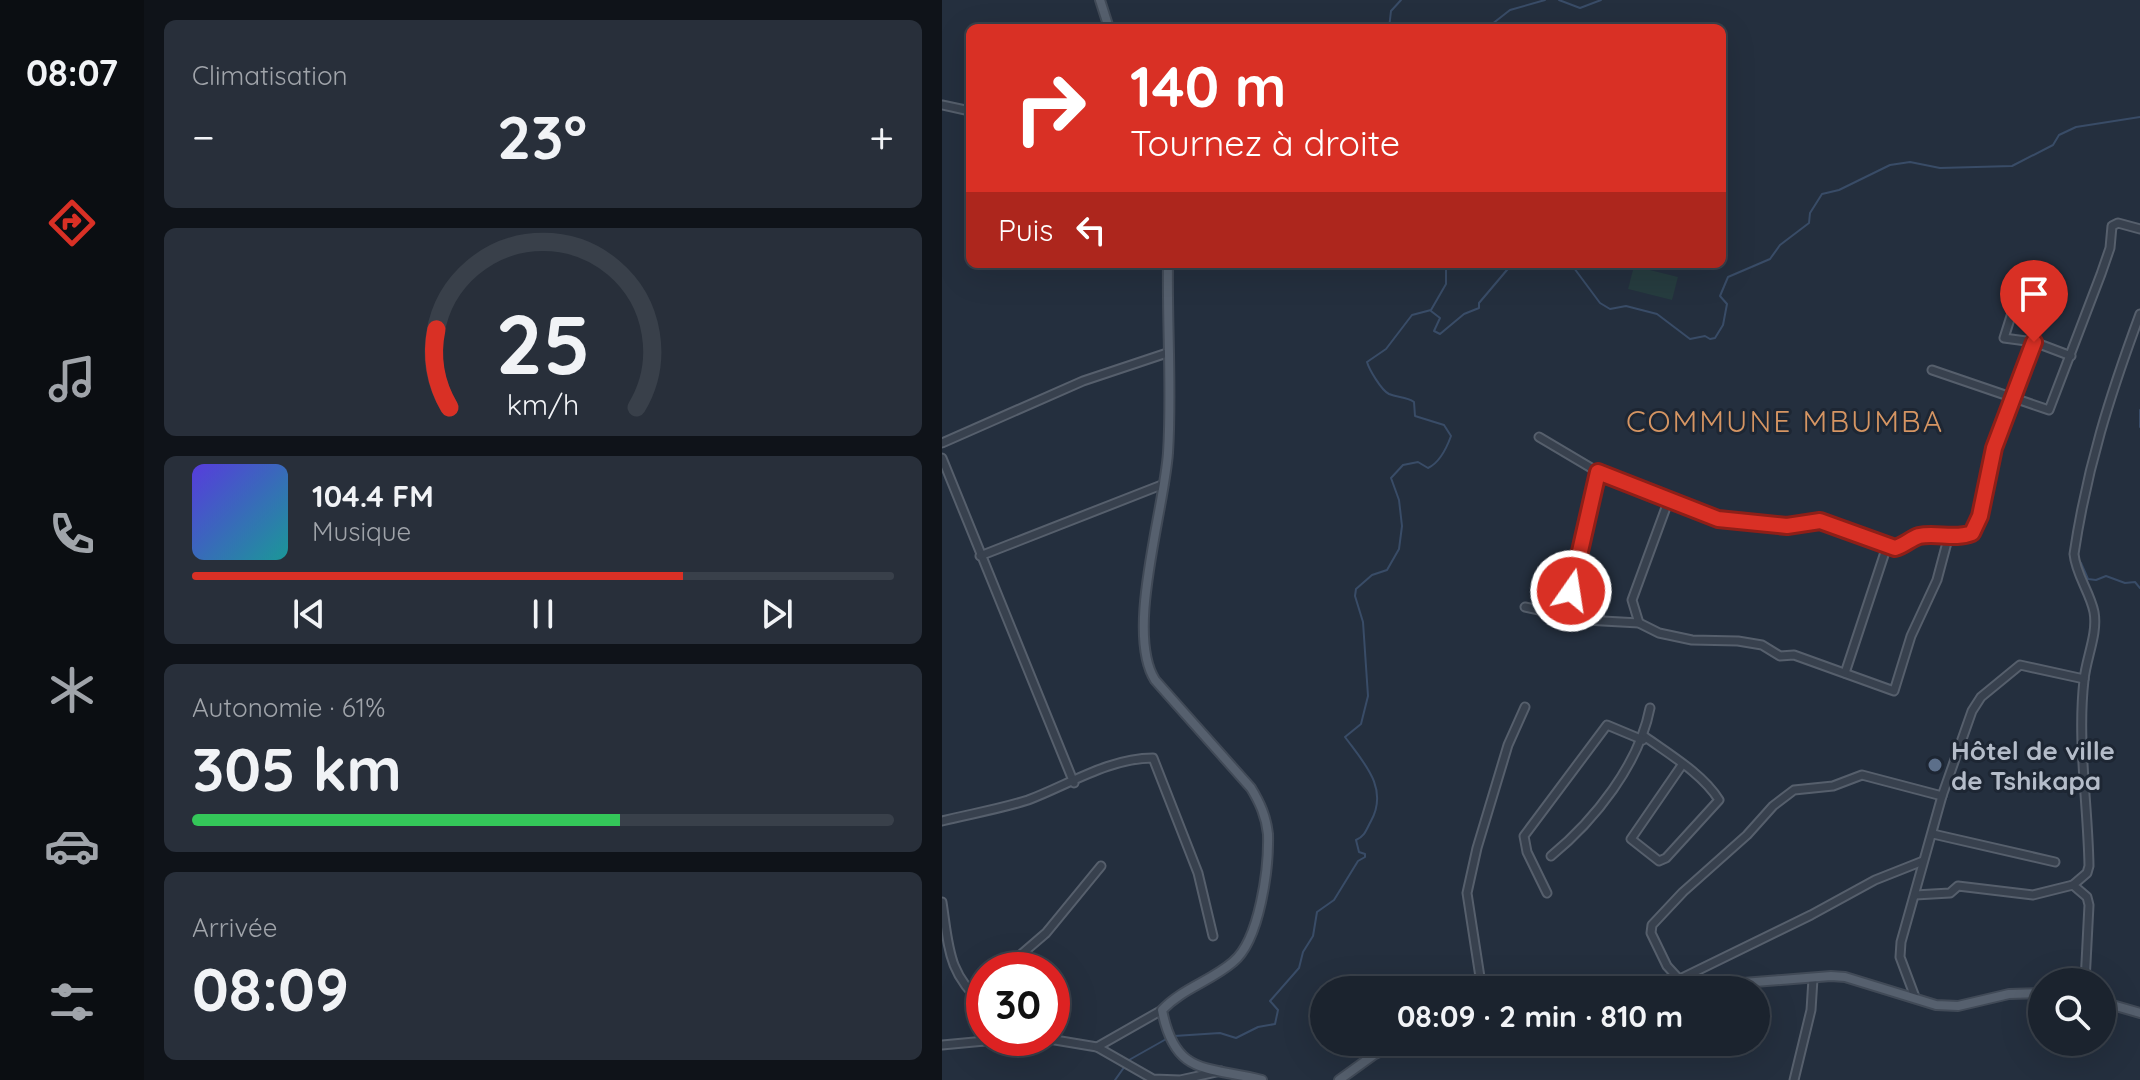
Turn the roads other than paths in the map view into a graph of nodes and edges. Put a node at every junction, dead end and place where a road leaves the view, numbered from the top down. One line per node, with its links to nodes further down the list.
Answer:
1 (1100, 0): 2 (main road)
2 (1108, 24)
3 (942, 105): 4 (street)
4 (966, 110)
5 (2140, 229): 11 (street)
6 (1168, 268): 10 (main road)
7 (2140, 314): 27 (street)
8 (2011, 316): 9 (street)
9 (2034, 342): 11 (street); 13 (street)
10 (1167, 353): 15 (street); 18 (main road)
11 (2071, 356): 13 (street)
12 (1932, 370): 13 (street)
13 (2012, 399): 20 (street)
14 (1539, 437): 17 (street)
15 (942, 443)
16 (942, 458): 22 (street)
17 (1598, 472): 19 (street); 24 (street)
18 (1164, 484): 22 (street); 56 (main road)
19 (1668, 502): 21 (street); 25 (street)
20 (1949, 535): 21 (street); 26 (street)
21 (1887, 546): 26 (street)
22 (980, 556): 32 (street)
23 (1525, 607): 24 (street)
24 (1566, 614): 25 (street)
25 (1639, 623): 26 (street)
26 (1845, 673)
27 (2084, 679): 33 (street); 40 (street)
28 (1525, 707): 47 (street)
29 (1650, 708): 30 (street)
30 (1643, 738): 31 (street); 36 (street); 41 (street)
31 (1682, 765): 31 (street)
32 (1074, 783): 34 (street); 44 (street)
33 (1942, 796): 35 (street); 48 (street)
34 (942, 821)
35 (1933, 834): 37 (street); 38 (street)
36 (1551, 856)
37 (1923, 861): 42 (street); 49 (street)
38 (2055, 862)
39 (1101, 866): 45 (street)
40 (2073, 885): 42 (street); 46 (street)
41 (1547, 893)
42 (1915, 895): 54 (street)
43 (942, 902): 52 (street)
44 (1213, 936)
45 (1024, 952)
46 (2086, 968)
47 (1480, 976)
48 (1676, 976)
49 (1685, 976)
50 (1813, 979): 51 (main road); 54 (main road); 66 (street)
51 (1770, 983)
52 (966, 988)
53 (2028, 993): 54 (main road)
54 (1915, 997)
55 (2116, 1006): 57 (main road)
56 (1162, 1010): 61 (street); 63 (main road)
57 (2140, 1013)
58 (1070, 1042): 61 (street)
59 (966, 1043): 60 (street)
60 (942, 1045)
61 (1097, 1047): 63 (street)
62 (1372, 1056): 65 (main road)
63 (1223, 1070): 64 (main road)
64 (1262, 1080)
65 (1339, 1080)
66 (1794, 1080)

